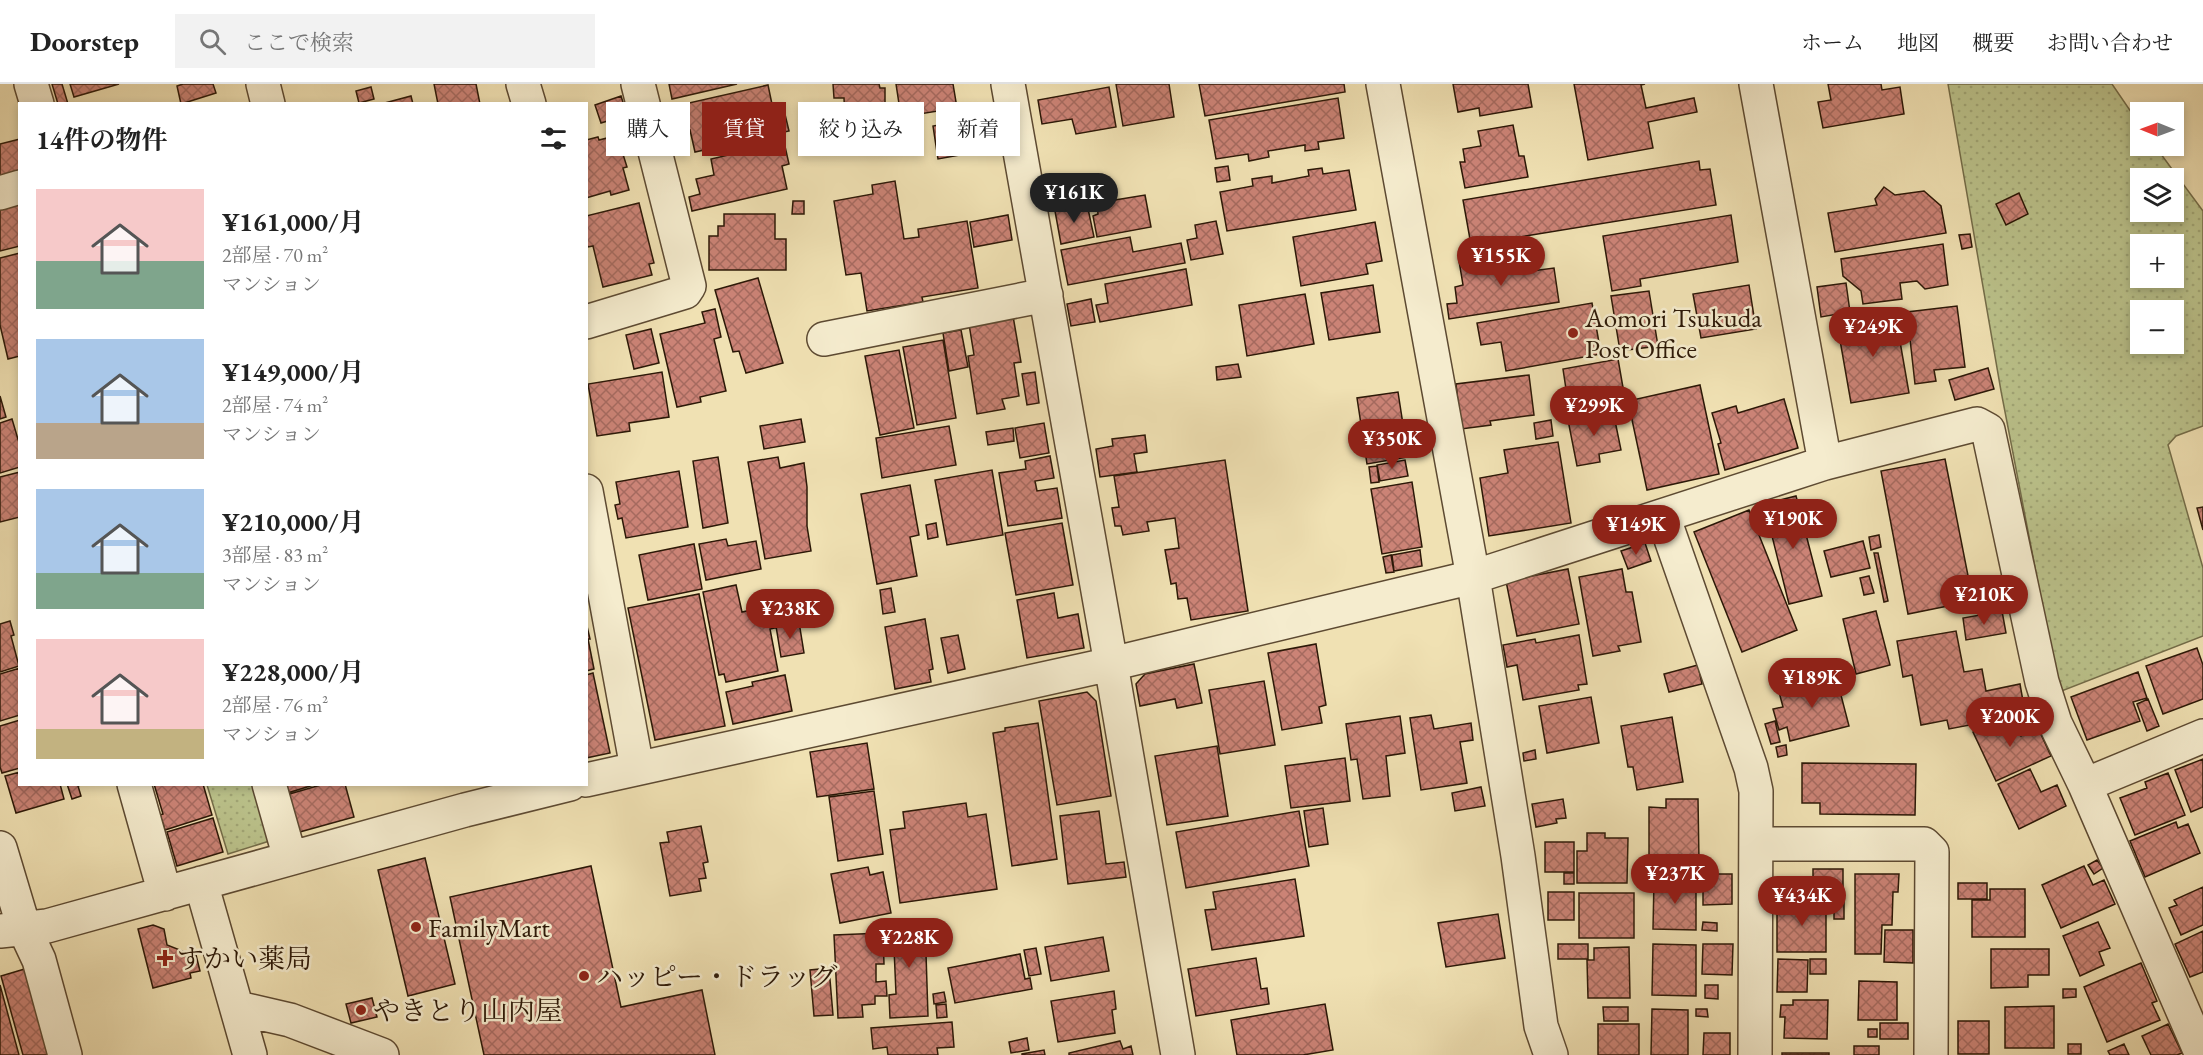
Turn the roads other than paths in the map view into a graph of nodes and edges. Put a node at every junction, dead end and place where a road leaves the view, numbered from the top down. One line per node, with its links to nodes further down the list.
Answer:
1 (32, 84): 8 (street)
2 (263, 84): 9 (street)
3 (523, 84): 10 (street)
4 (638, 84): 14 (street)
5 (1008, 84): 13 (street)
6 (1383, 84): 19 (street)
7 (1756, 84): 16 (street)
8 (36, 102)
9 (268, 102)
10 (528, 102)
11 (18, 188): 12 (street)
12 (0, 193)
13 (1046, 295): 15 (street); 20 (street)
14 (588, 321)
15 (824, 339)
16 (1825, 463): 18 (street); 24 (street)
17 (588, 502): 22 (street)
18 (1663, 516): 19 (street); 29 (street)
19 (1473, 577): 20 (street); 40 (street)
20 (1111, 664): 22 (street); 39 (street)
21 (2203, 736): 24 (street)
22 (637, 768): 23 (street)
23 (588, 780)
24 (2085, 785): 43 (street)
25 (135, 786): 33 (street)
26 (270, 786): 31 (street)
27 (554, 786): 28 (street)
28 (481, 795): 31 (street)
29 (1756, 844): 41 (street); 42 (street)
30 (0, 848): 34 (street)
31 (290, 858): 32 (street)
32 (201, 883): 33 (street); 35 (street)
33 (165, 894): 34 (street)
34 (12, 929): 36 (street)
35 (238, 1008): 37 (street); 38 (street)
36 (65, 1055)
37 (250, 1055)
38 (382, 1055)
39 (1178, 1055)
40 (1551, 1055)
41 (1755, 1055)
42 (1931, 1055)
43 (2202, 1055)

